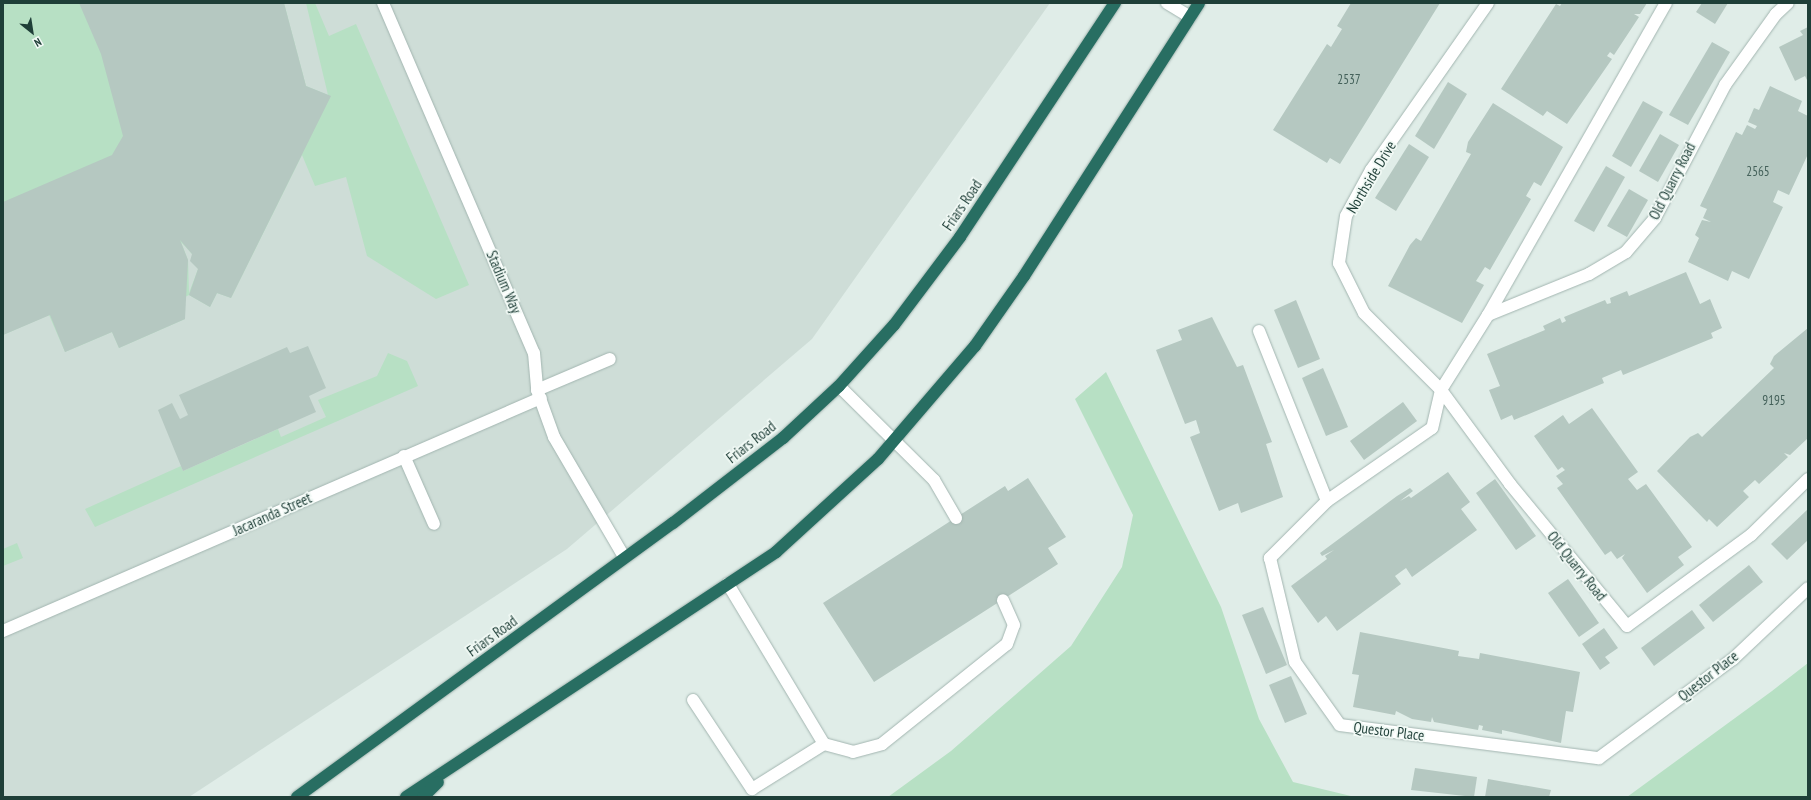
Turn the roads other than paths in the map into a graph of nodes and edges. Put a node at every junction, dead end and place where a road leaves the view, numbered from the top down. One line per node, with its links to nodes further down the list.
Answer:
1 (383, 3): 14 (street, Stadium Way)
2 (1115, 3): 12 (highway, Friars Road)
3 (1166, 3): 8 (street)
4 (1199, 3): 8 (highway)
5 (1488, 3): 13 (street, Northside Drive)
6 (1666, 3): 9 (street)
7 (1788, 3): 9 (street, Old Quarry Road)
8 (1190, 17): 15 (highway)
9 (1488, 315): 13 (street)
10 (1259, 331): 18 (street)
11 (610, 359): 14 (street, Jacaranda Street)
12 (839, 386): 15 (street); 21 (highway, Friars Road)
13 (1441, 390): 17 (street, Old Quarry Road); 18 (street, Questor Place)
14 (539, 394): 16 (street, Jacaranda Street); 21 (street, Stadium Way)
15 (894, 442): 19 (street); 22 (highway)
16 (404, 456): 20 (street); 25 (street, Jacaranda Street)
17 (1808, 479)
18 (1327, 501): 23 (street, Questor Place)
19 (956, 518)
20 (434, 524)
21 (624, 557): 29 (highway, Friars Road)
22 (728, 584): 27 (street); 28 (highway)
23 (1808, 588)
24 (1003, 600): 27 (street)
25 (3, 631)
26 (693, 700): 27 (street)
27 (824, 744)
28 (459, 762): 30 (highway); 31 (highway)
29 (297, 797)
30 (406, 797)
31 (423, 797)

